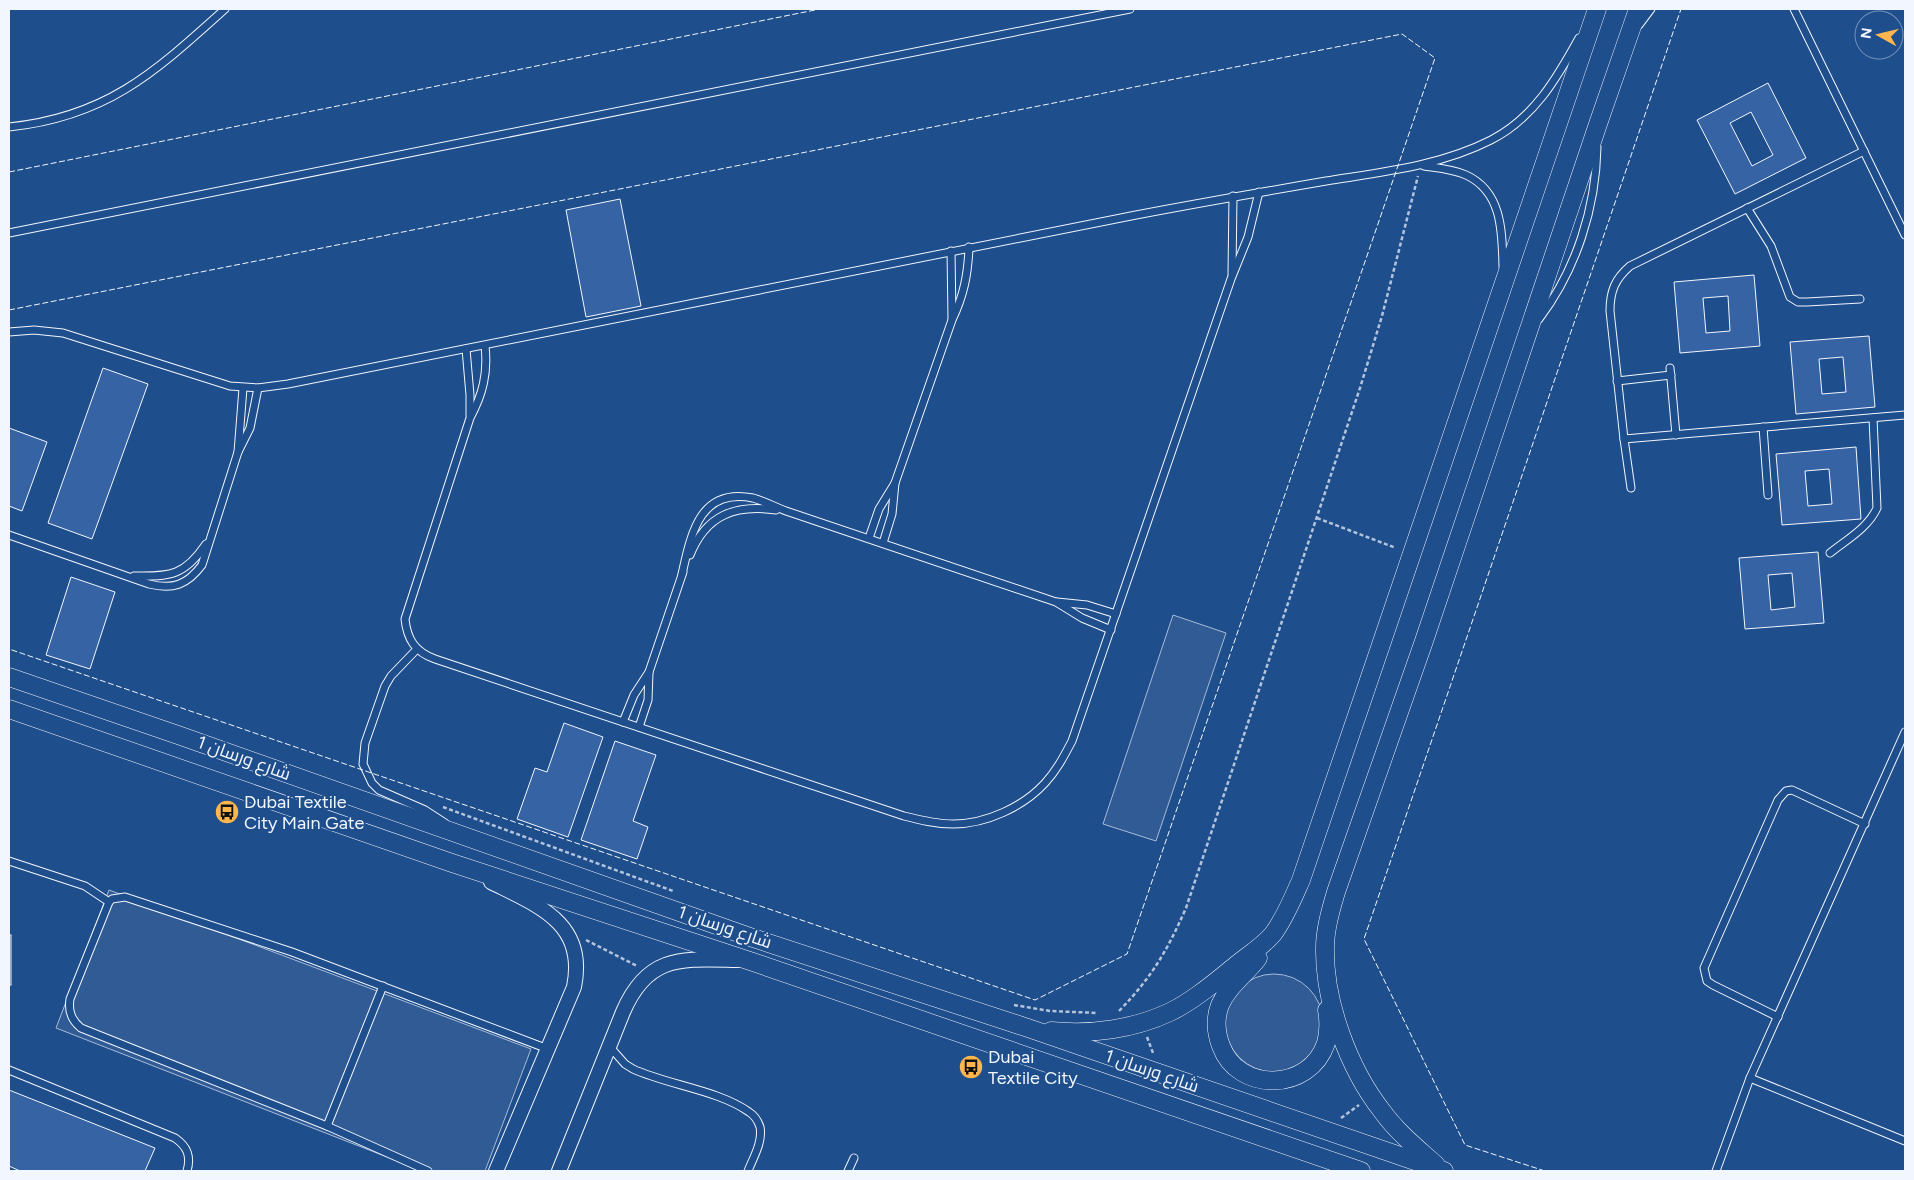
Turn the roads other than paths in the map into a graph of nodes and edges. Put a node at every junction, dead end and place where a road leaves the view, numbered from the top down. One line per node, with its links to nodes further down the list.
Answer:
1 (225, 9): 8 (lane)
2 (1130, 9): 14 (lane)
3 (1596, 9): 10 (lane); 19 (street)
4 (1638, 9): 7 (street)
5 (1651, 9): 7 (lane)
6 (1794, 9): 9 (lane)
7 (1627, 42): 64 (street)
8 (9, 127)
9 (1864, 151): 13 (lane); 15 (lane)
10 (1421, 165): 11 (lane); 19 (lane)
11 (1259, 192): 12 (lane); 18 (lane)
12 (1233, 196): 16 (lane); 18 (lane)
13 (1747, 208): 20 (lane); 25 (lane)
14 (9, 233)
15 (1905, 235)
16 (969, 247): 17 (lane); 21 (lane)
17 (951, 250): 21 (lane); 23 (lane)
18 (1231, 279): 47 (lane)
19 (1504, 281): 63 (street)
20 (1860, 298)
21 (952, 320): 35 (lane)
22 (9, 332): 26 (lane)
23 (485, 346): 24 (lane); 29 (lane)
24 (466, 349): 27 (lane); 29 (lane)
25 (1617, 381): 32 (lane); 33 (lane)
26 (243, 388): 27 (lane); 34 (lane)
27 (258, 388): 34 (lane)
28 (1905, 415): 30 (lane)
29 (470, 418): 49 (lane)
30 (1873, 418): 31 (lane); 43 (lane)
31 (1763, 427): 32 (lane); 37 (lane)
32 (1676, 435): 33 (lane)
33 (1624, 439): 36 (lane)
34 (238, 452): 41 (lane)
35 (895, 483): 40 (lane); 42 (lane)
36 (1631, 488)
37 (1768, 495)
38 (786, 511): 40 (lane); 44 (lane); 44 (lane)
39 (9, 535): 45 (lane)
40 (869, 538): 42 (lane)
41 (209, 539): 45 (lane); 45 (lane)
42 (883, 543): 46 (lane)
43 (1830, 553)
44 (682, 574): 50 (lane)
45 (127, 576)
46 (1056, 602): 47 (lane); 48 (lane)
47 (1116, 614): 48 (lane)
48 (1111, 630): 56 (lane)
49 (417, 650): 55 (lane); 59 (lane)
50 (649, 672): 55 (lane); 56 (lane)
51 (9, 677): 59 (street, شارع ورسان 1)
52 (9, 709): 53 (street, شارع ورسان 1)
53 (26, 716): 54 (street); 61 (street, شارع ورسان 1)
54 (9, 720)
55 (624, 722): 56 (lane)
56 (639, 727)
57 (1905, 732): 58 (lane)
58 (1865, 824): 67 (lane); 67 (lane)
59 (458, 834): 68 (street, شارع ورسان 1)
60 (9, 861): 62 (lane)
61 (452, 863): 65 (street, شارع ورسان 1); 70 (street)
62 (109, 902): 66 (lane); 73 (lane)
63 (1272, 934): 64 (street); 68 (street)
64 (1325, 947): 83 (street)
65 (750, 960): 69 (street); 82 (street, شارع ورسان 1)
66 (383, 986): 70 (lane); 73 (lane)
67 (1778, 1017): 72 (lane)
68 (1028, 1028): 83 (street, شارع ورسان 1)
69 (609, 1046): 79 (street); 80 (lane)
70 (548, 1050): 78 (street)
71 (9, 1070): 76 (lane)
72 (1750, 1078): 74 (lane); 84 (lane)
73 (328, 1126): 77 (lane)
74 (1905, 1141)
75 (854, 1158): 81 (lane)
76 (186, 1171)
77 (428, 1171)
78 (496, 1171)
79 (559, 1171)
80 (748, 1171)
81 (848, 1171)
82 (1361, 1171)
83 (1444, 1171)
84 (1716, 1171)

